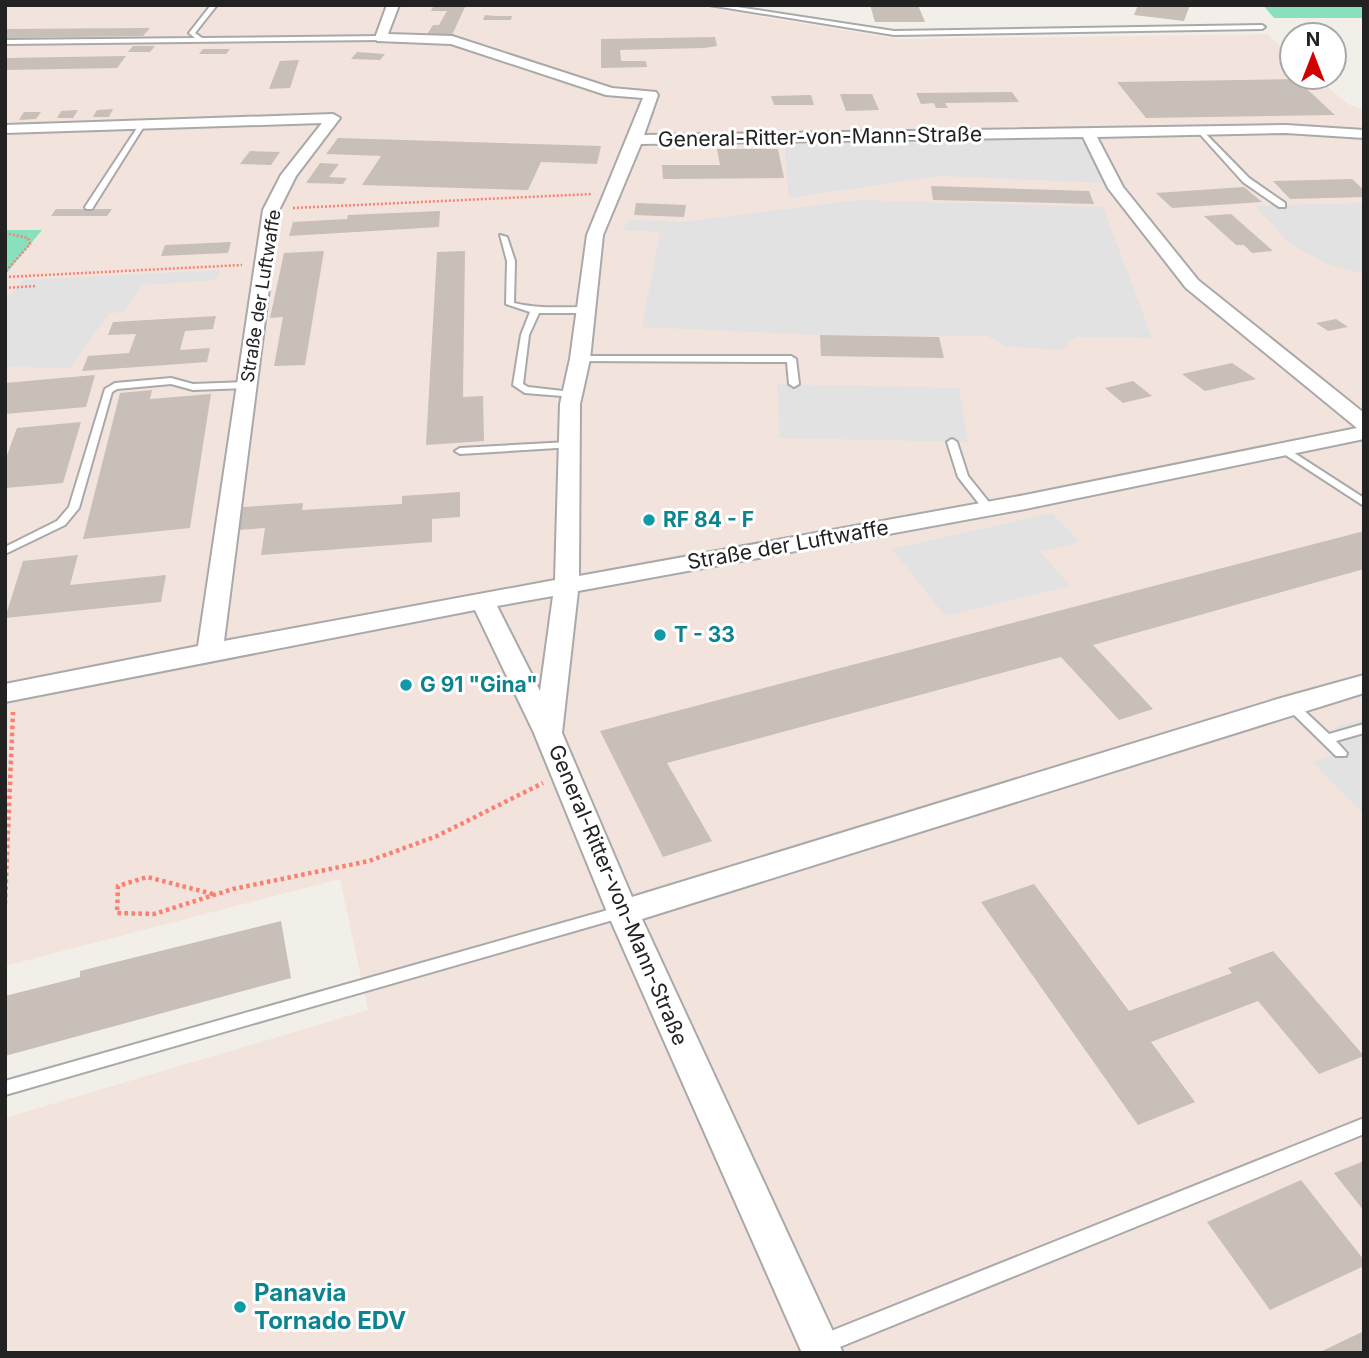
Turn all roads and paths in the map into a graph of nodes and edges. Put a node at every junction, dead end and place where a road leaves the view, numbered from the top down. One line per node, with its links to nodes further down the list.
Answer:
1 (214, 5): 6 (lane)
2 (393, 5): 5 (street)
3 (712, 5): 4 (lane)
4 (1262, 27)
5 (381, 37): 6 (lane); 13 (street)
6 (200, 40): 7 (lane)
7 (5, 42)
8 (143, 123): 9 (street, Straße der Luftwaffe); 16 (lane); 17 (street, Straße der Luftwaffe)
9 (5, 129)
10 (1200, 131): 11 (street, General-Ritter-von-Mann-Straße); 12 (street, General-Ritter-von-Mann-Straße); 15 (lane)
11 (1088, 133): 13 (street, General-Ritter-von-Mann-Straße); 30 (street)
12 (1364, 134)
13 (635, 140): 14 (street, General-Ritter-von-Mann-Straße)
14 (614, 193): 17 (path); 24 (street, General-Ritter-von-Mann-Straße)
15 (1282, 205)
16 (89, 207)
17 (271, 209): 20 (street, Straße der Luftwaffe)
18 (5, 233): 21 (path)
19 (503, 237): 25 (lane)
20 (263, 264): 21 (path); 28 (street, Straße der Luftwaffe)
21 (5, 275)
22 (36, 286): 23 (path)
23 (5, 288)
24 (586, 310): 25 (lane); 26 (street, General-Ritter-von-Mann-Straße)
25 (535, 312): 29 (lane)
26 (580, 359): 27 (lane); 29 (street, General-Ritter-von-Mann-Straße)
27 (794, 384)
28 (247, 385): 38 (lane); 41 (street, Straße der Luftwaffe)
29 (572, 395): 33 (street, General-Ritter-von-Mann-Straße)
30 (1364, 424)
31 (1364, 433): 34 (street, Straße der Luftwaffe)
32 (952, 442): 37 (lane)
33 (569, 445): 35 (lane); 39 (street, General-Ritter-von-Mann-Straße)
34 (1285, 450): 36 (lane); 37 (street, Straße der Luftwaffe)
35 (460, 451)
36 (1364, 503)
37 (988, 508): 39 (street, Straße der Luftwaffe)
38 (5, 551)
39 (567, 585): 40 (street, Straße der Luftwaffe); 46 (street, General-Ritter-von-Mann-Straße)
40 (482, 600): 41 (street, Straße der Luftwaffe); 46 (street)
41 (210, 651): 43 (street, Straße der Luftwaffe)
42 (1364, 684): 44 (street)
43 (10, 692): 51 (path)
44 (1290, 704): 47 (lane); 52 (street)
45 (1364, 728): 47 (lane)
46 (548, 733): 49 (street, General-Ritter-von-Mann-Straße)
47 (1327, 739): 48 (lane)
48 (1340, 753)
49 (563, 772): 50 (path); 52 (street, General-Ritter-von-Mann-Straße)
50 (213, 894): 50 (path)
51 (5, 904)
52 (623, 912): 53 (lane); 55 (street, General-Ritter-von-Mann-Straße)
53 (5, 1088)
54 (1364, 1126): 55 (lane)
55 (821, 1349)

